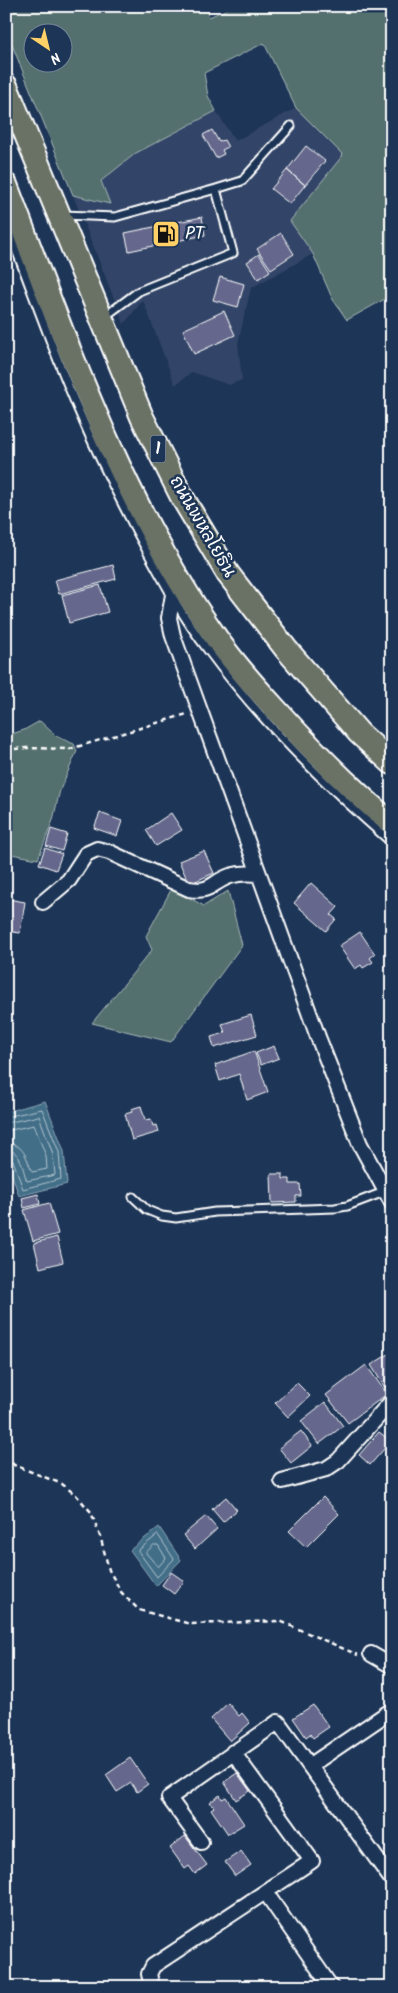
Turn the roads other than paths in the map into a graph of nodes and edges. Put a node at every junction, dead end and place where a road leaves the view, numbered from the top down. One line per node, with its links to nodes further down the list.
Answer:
1 (6, 86): 5 (highway, ถนนพหลโยธิน / 1)
2 (291, 126): 4 (lane)
3 (6, 185): 8 (highway)
4 (216, 188): 5 (lane); 7 (lane)
5 (61, 215): 7 (highway, ถนนพหลโยธิน / 1)
6 (6, 224): 9 (lane)
7 (102, 318): 10 (highway, ถนนพหลโยธิน / 1)
8 (176, 576): 9 (street); 11 (highway)
9 (173, 598): 12 (lane); 13 (street)
10 (392, 763)
11 (392, 824)
12 (392, 843)
13 (258, 874): 14 (street); 16 (street)
14 (43, 902)
15 (133, 1197): 16 (lane)
16 (388, 1198)
17 (392, 1401): 18 (street)
18 (282, 1481)
19 (372, 1654): 20 (street)
20 (392, 1666)
21 (392, 1710): 23 (street)
22 (232, 1752): 23 (street); 24 (street); 26 (street)
23 (311, 1765): 25 (street)
24 (201, 1842)
25 (392, 1880)
26 (266, 1893): 27 (street); 28 (street)
27 (152, 1987)
28 (331, 1987)

